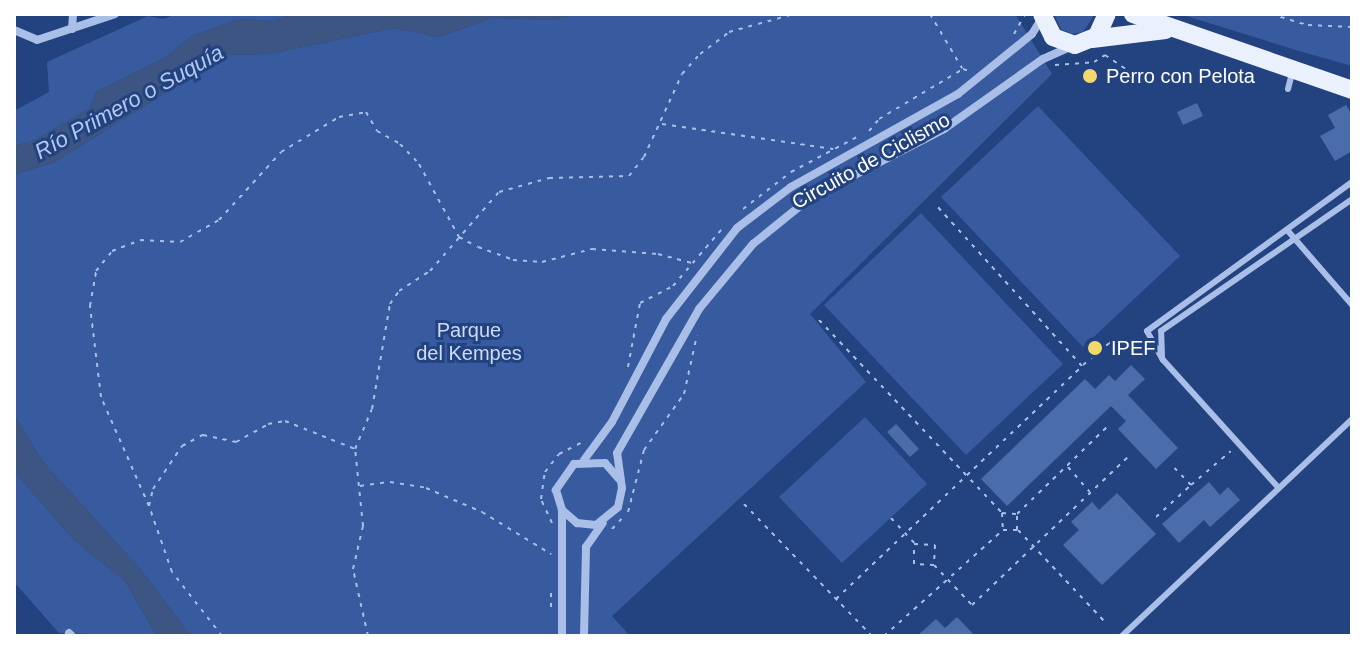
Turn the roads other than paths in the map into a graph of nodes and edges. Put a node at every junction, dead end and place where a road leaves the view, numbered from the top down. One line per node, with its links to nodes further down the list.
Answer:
1 (73, 14): 6 (street)
2 (115, 14): 6 (street)
3 (1107, 14): 9 (main road)
4 (1133, 14): 8 (main road)
5 (1036, 15): 9 (main road); 20 (street)
6 (72, 29): 7 (street)
7 (14, 30)
8 (1172, 30): 9 (main road); 10 (main road)
9 (1084, 42): 21 (street)
10 (1294, 66): 11 (main road); 12 (lane)
11 (1347, 85)
12 (1288, 89)
13 (1352, 182): 15 (lane)
14 (1352, 199): 16 (lane)
15 (1288, 231): 16 (lane); 18 (lane)
16 (1296, 241): 17 (lane); 18 (lane)
17 (1352, 305)
18 (1163, 360): 22 (lane)
19 (1352, 419): 22 (lane)
20 (584, 460): 21 (street); 23 (street)
21 (619, 479): 24 (street)
22 (1276, 485): 27 (lane)
23 (562, 510): 24 (street); 25 (street)
24 (605, 521): 26 (street)
25 (562, 636)
26 (584, 636)
27 (1122, 636)

